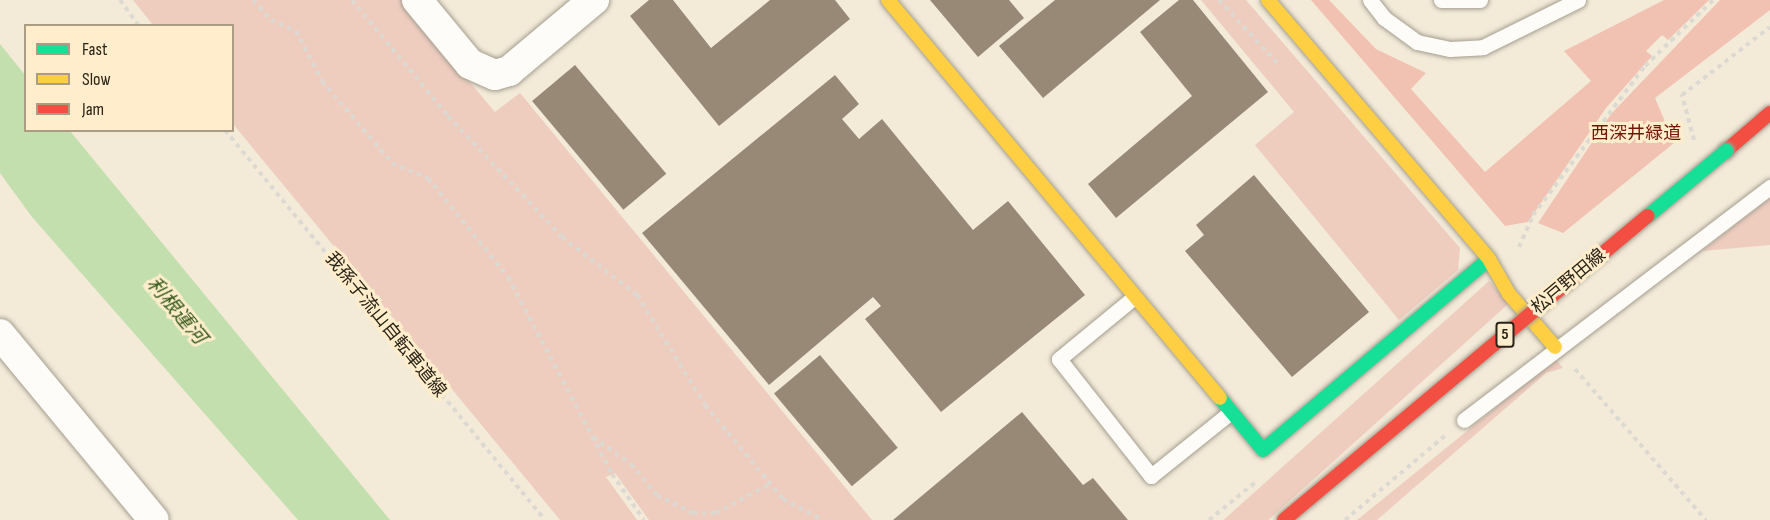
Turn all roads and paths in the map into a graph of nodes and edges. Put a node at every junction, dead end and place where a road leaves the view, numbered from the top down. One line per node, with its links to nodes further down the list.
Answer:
1 (120, 0): 13 (path)
2 (253, 0): 26 (path)
3 (352, 0): 27 (path)
4 (417, 0): 5 (street)
5 (594, 0)
6 (888, 0): 21 (street)
7 (1268, 0): 20 (street)
8 (1370, 0): 11 (lane)
9 (1441, 0): 10 (lane)
10 (1480, 0)
11 (1578, 0)
12 (1713, 0): 19 (path)
13 (138, 24)
14 (1770, 27): 17 (path)
15 (1770, 113): 32 (street, 松戸野田線 / 5, bridge)
16 (227, 132): 29 (path, 我孫子流山自転車道線)
17 (1699, 147)
18 (1770, 186): 23 (lane)
19 (1519, 254)
20 (1489, 259): 23 (street); 24 (street)
21 (1133, 298): 24 (street); 24 (lane)
22 (0, 334): 28 (street)
23 (1556, 347): 25 (lane); 34 (path)
24 (1231, 412)
25 (1464, 420): 33 (path)
26 (592, 436): 27 (path); 30 (path)
27 (770, 484): 31 (path)
28 (154, 520)
29 (545, 520)
30 (644, 520)
31 (823, 520)
32 (1284, 520)
33 (1345, 520)
34 (1706, 520)

